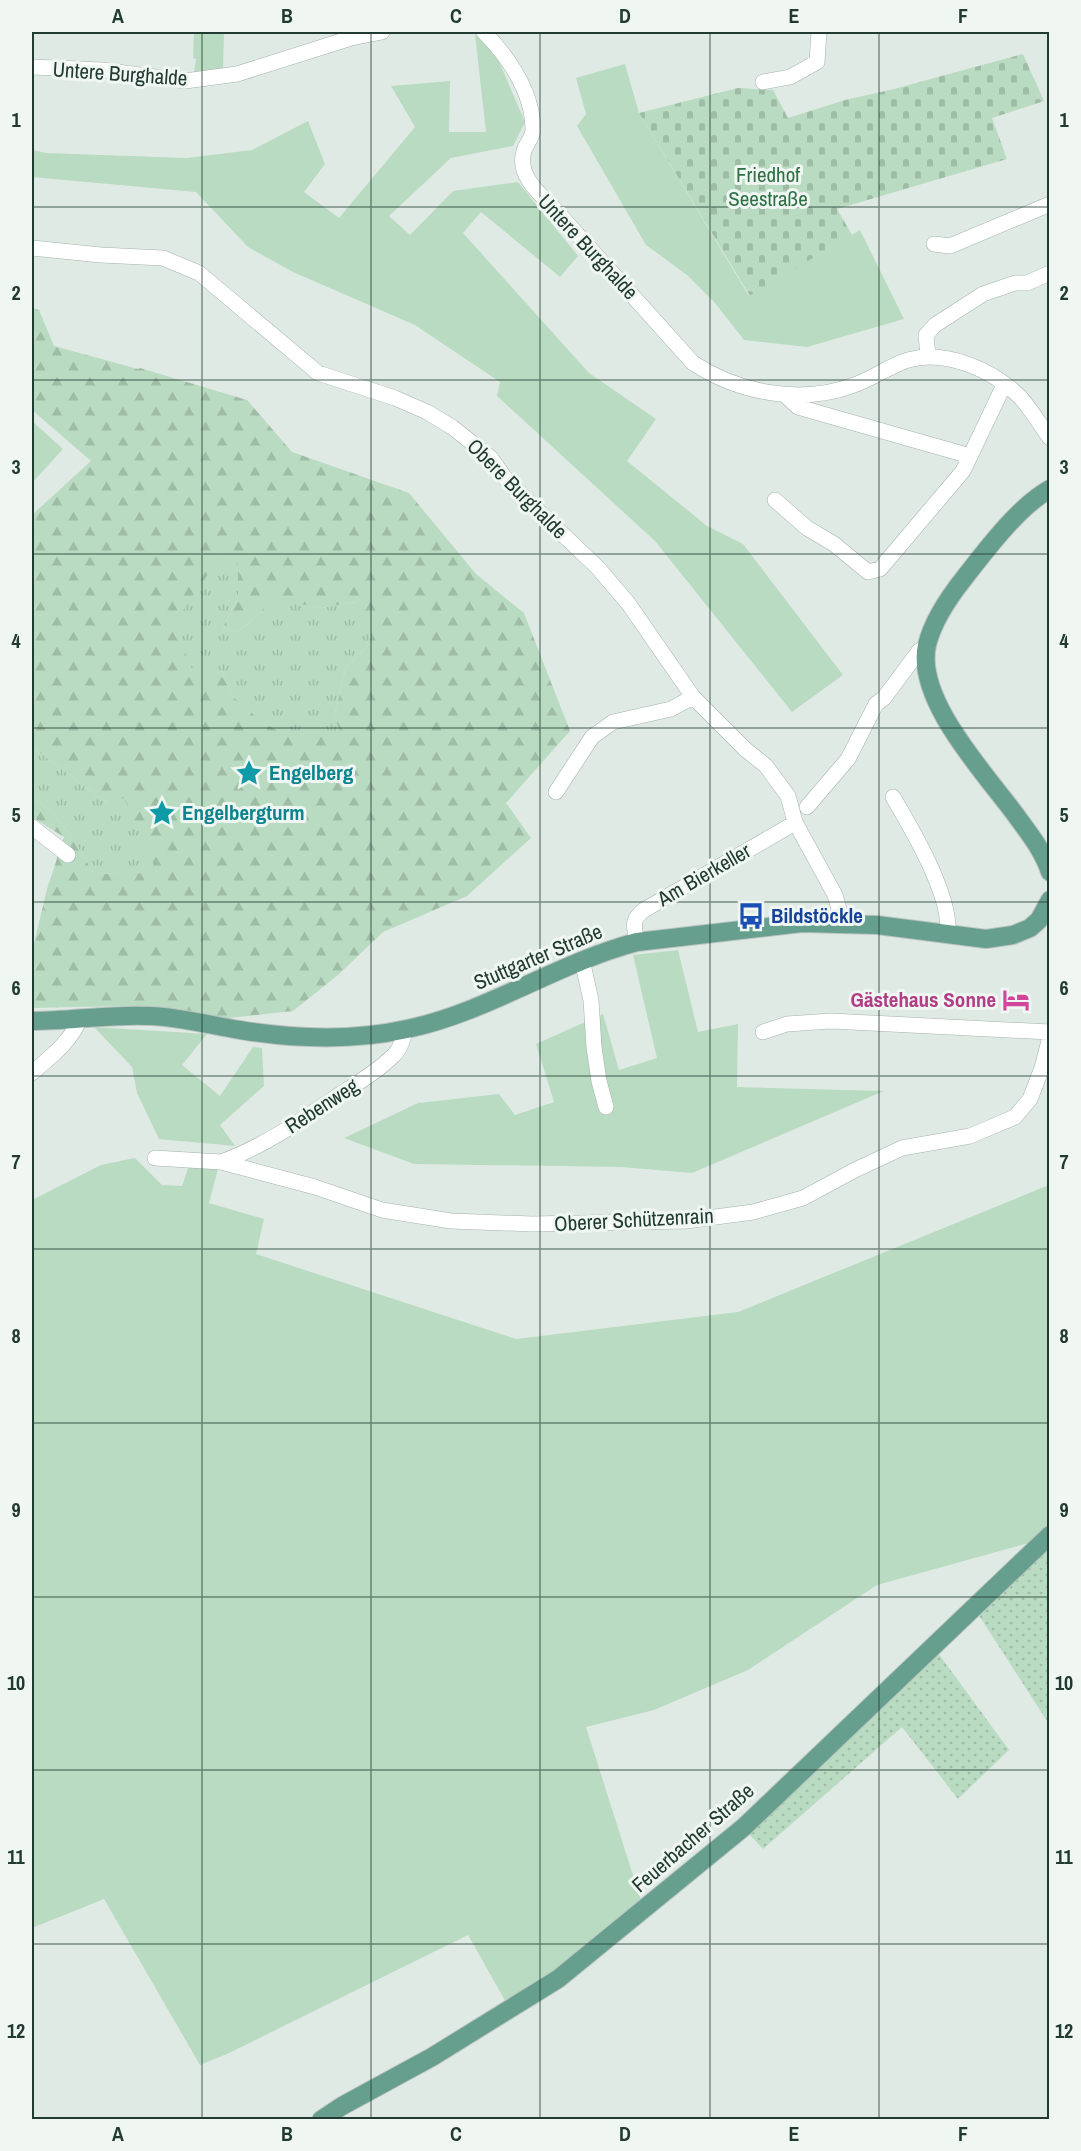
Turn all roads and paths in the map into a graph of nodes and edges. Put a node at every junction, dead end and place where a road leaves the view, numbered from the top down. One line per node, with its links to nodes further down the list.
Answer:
1 (382, 32): 4 (street, Untere Burghalde)
2 (484, 32): 12 (street, Untere Burghalde)
3 (819, 32): 5 (street)
4 (32, 67)
5 (764, 82)
6 (1050, 204): 7 (street)
7 (934, 244)
8 (32, 248): 18 (street, Obere Burghalde)
9 (1050, 273): 10 (street)
10 (928, 356): 11 (street, Untere Burghalde); 12 (street, Untere Burghalde)
11 (1004, 385): 13 (street, Untere Burghalde); 14 (street)
12 (786, 396): 14 (street, Untere Burghalde)
13 (1050, 438)
14 (970, 456): 16 (street)
15 (1050, 489): 17 (main road)
16 (775, 500)
17 (927, 646): 21 (street); 25 (main road)
18 (693, 697): 19 (street); 22 (street, Obere Burghalde)
19 (556, 792)
20 (893, 797): 29 (street)
21 (807, 807)
22 (795, 822): 28 (street, Obere Burghalde); 30 (street, Am Bierkeller)
23 (32, 826): 24 (street)
24 (68, 855)
25 (1050, 872)
26 (1050, 900): 27 (main road, Stuttgarter Straße)
27 (1044, 920): 29 (main road, Stuttgarter Straße)
28 (838, 923): 29 (main road, Stuttgarter Straße); 30 (main road, Stuttgarter Straße)
29 (948, 934)
30 (637, 942): 31 (main road, Stuttgarter Straße)
31 (582, 960): 34 (main road, Stuttgarter Straße); 39 (street)
32 (80, 1018): 33 (main road, Stuttgarter Straße); 34 (main road, Stuttgarter Straße); 38 (street)
33 (32, 1021)
34 (405, 1030): 41 (street, Rebenweg)
35 (763, 1032): 36 (street)
36 (1050, 1032)
37 (1050, 1037): 41 (street, Oberer Schützenrain)
38 (32, 1073)
39 (606, 1107)
40 (154, 1158): 41 (street, Oberer Schützenrain)
41 (221, 1162)
42 (1050, 1535): 43 (main road, Feuerbacher Straße)
43 (321, 2120)

